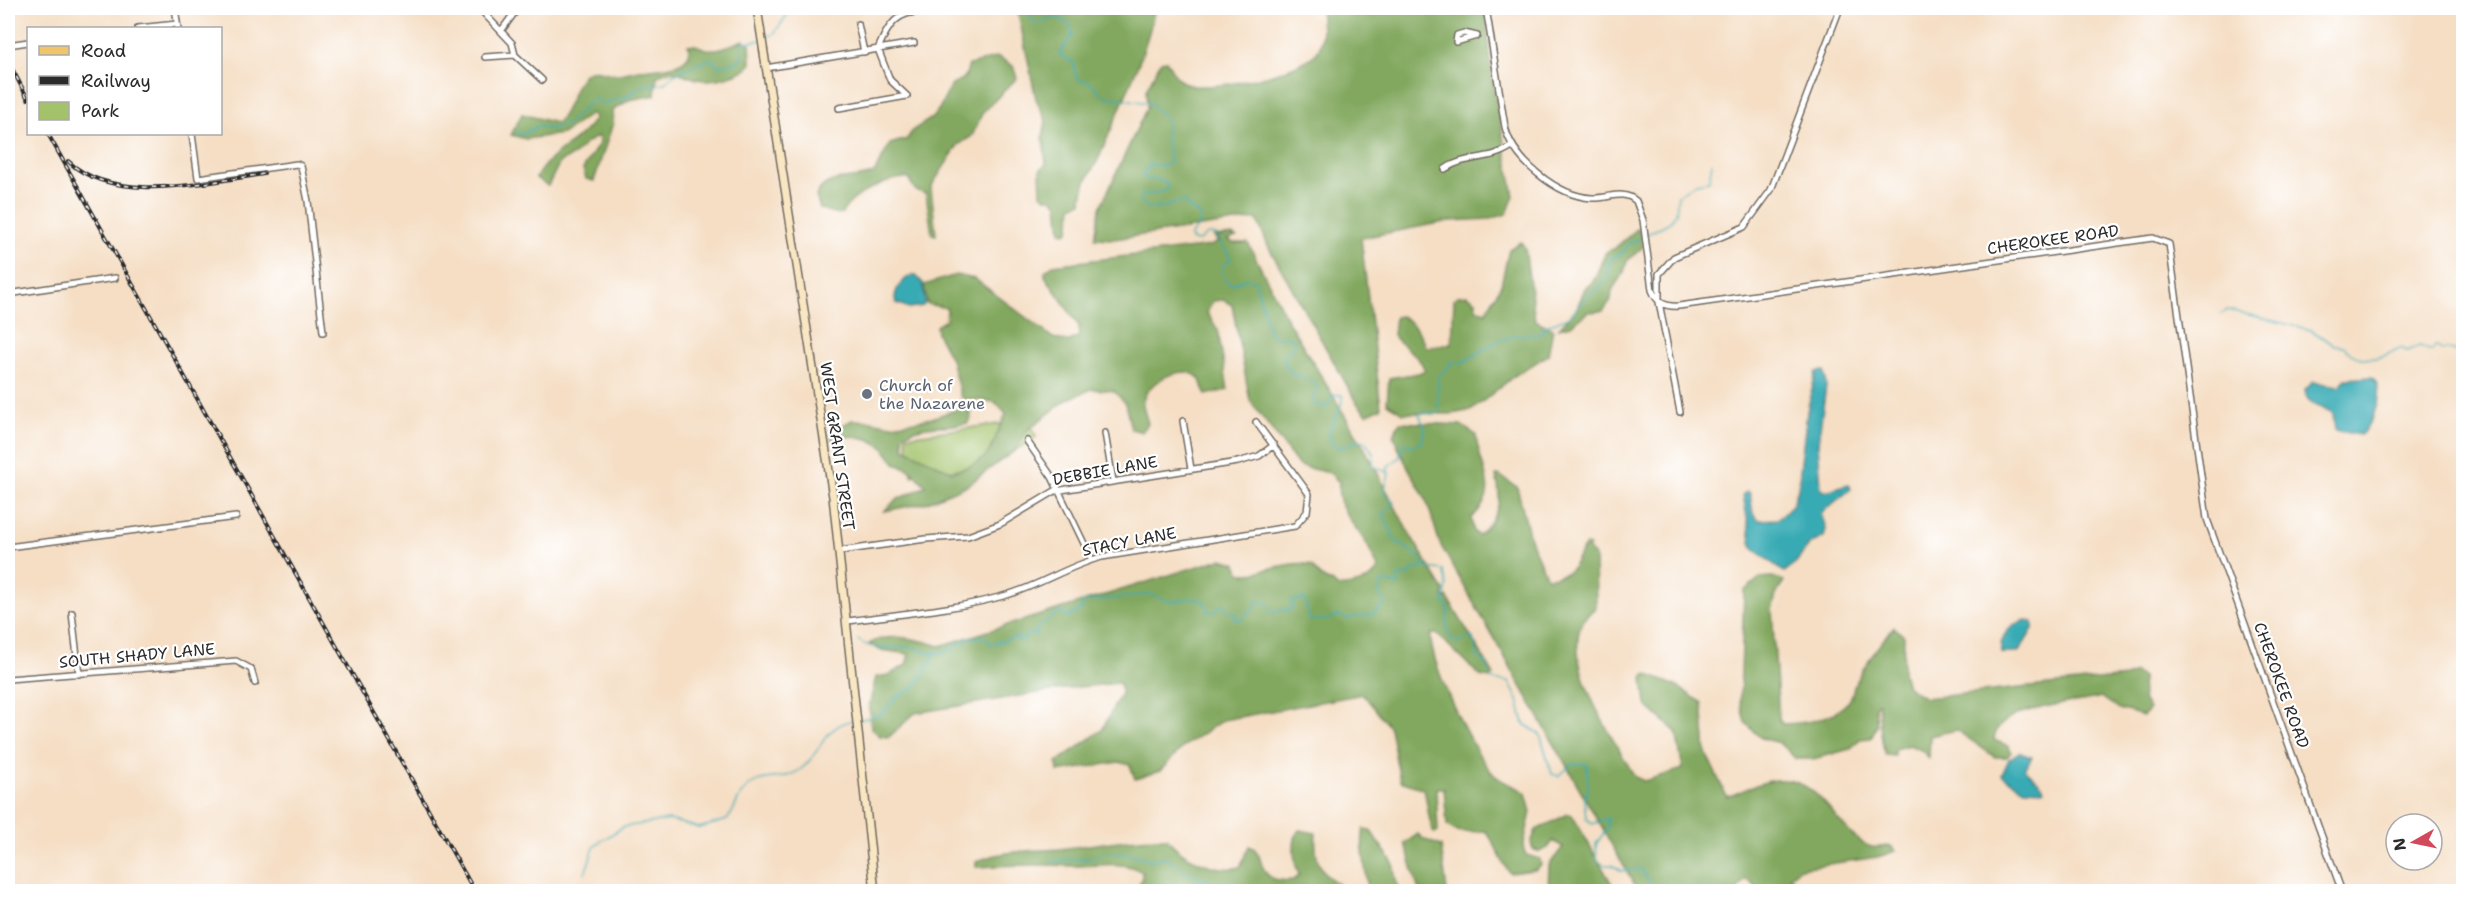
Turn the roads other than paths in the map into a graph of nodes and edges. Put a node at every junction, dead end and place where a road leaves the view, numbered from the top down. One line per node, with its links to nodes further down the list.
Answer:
1 (175, 8): 11 (street)
2 (479, 8): 13 (street)
3 (519, 8): 13 (street)
4 (757, 8): 23 (main road, WEST GRANT STREET)
5 (1486, 8): 14 (street)
6 (1840, 8): 31 (street)
7 (2463, 8): 9 (street)
8 (926, 12): 19 (street)
9 (2463, 12)
10 (858, 24): 20 (street)
11 (178, 26): 12 (street)
12 (158, 27)
13 (501, 31): 21 (street)
14 (1490, 33): 15 (street); 27 (street)
15 (1477, 36)
16 (27, 42): 18 (street)
17 (914, 43): 19 (street)
18 (8, 45)
19 (878, 49): 20 (street); 25 (street)
20 (864, 52): 23 (street)
21 (515, 55): 22 (street); 24 (street)
22 (486, 57)
23 (766, 68): 44 (main road, WEST GRANT STREET)
24 (542, 80)
25 (839, 108)
26 (192, 135): 32 (street)
27 (1512, 146): 28 (street); 31 (street)
28 (1445, 169)
29 (115, 278): 30 (street)
30 (8, 294)
31 (1659, 302): 33 (street); 54 (street, CHEROKEE ROAD)
32 (323, 332)
33 (1680, 412)
34 (1183, 421): 39 (street)
35 (1256, 422): 38 (street, STACY LANE)
36 (1105, 433): 40 (street)
37 (1028, 441): 41 (street)
38 (1274, 445): 39 (street, DEBBIE LANE); 45 (street, STACY LANE)
39 (1191, 469): 40 (street, DEBBIE LANE)
40 (1113, 481): 41 (street, DEBBIE LANE)
41 (1059, 490): 44 (street, DEBBIE LANE); 45 (street)
42 (236, 517): 43 (street)
43 (8, 547)
44 (840, 551): 47 (main road, WEST GRANT STREET)
45 (1092, 560): 47 (street, STACY LANE)
46 (72, 613): 48 (street)
47 (847, 621): 53 (main road, WEST GRANT STREET)
48 (79, 674): 49 (street, SOUTH SHADY LANE); 50 (street, SOUTH SHADY LANE)
49 (8, 679)
50 (255, 683)
51 (8, 885): 52 (main road)
52 (11, 891)
53 (875, 891)
54 (2342, 891)

